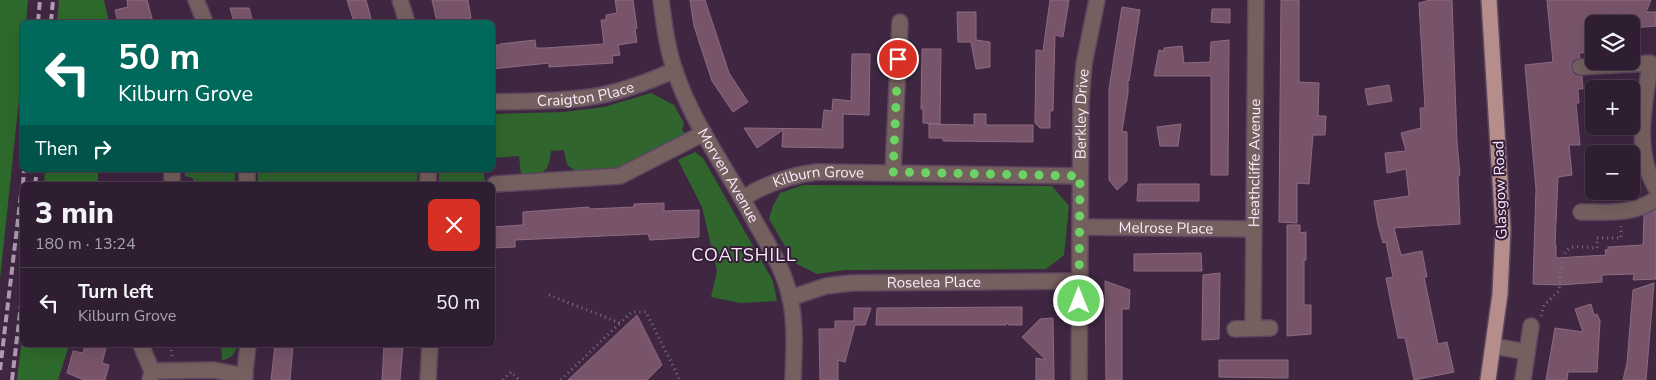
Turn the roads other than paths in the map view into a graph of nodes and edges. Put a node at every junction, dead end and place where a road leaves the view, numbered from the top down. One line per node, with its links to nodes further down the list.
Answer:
1 (196, 0): 7 (street)
2 (400, 0): 8 (street)
3 (661, 0): 11 (street, Morven Avenue)
4 (1097, 0): 15 (street, Berkley Drive)
5 (1256, 0): 22 (street, Heathcliffe Avenue)
6 (1489, 0): 29 (main road, Glasgow Road)
7 (204, 20)
8 (406, 20)
9 (900, 22): 14 (street)
10 (1580, 67): 17 (street)
11 (675, 70): 12 (street, Craigton Place); 13 (street, Morven Avenue)
12 (495, 102)
13 (704, 133): 16 (street); 18 (street, Morven Avenue)
14 (893, 172): 15 (street, Kilburn Grove); 18 (street, Kilburn Grove)
15 (1080, 176): 21 (street, Berkley Drive)
16 (495, 184)
17 (1656, 188)
18 (742, 198): 24 (street, Morven Avenue)
19 (1656, 199): 20 (street)
20 (1582, 212)
21 (1080, 227): 22 (street, Melrose Place); 23 (street, Berkley Drive)
22 (1253, 229): 26 (street, Heathcliffe Avenue)
23 (1079, 281): 24 (street, Roselea Place); 38 (street, Berkley Drive)
24 (790, 298): 37 (street, Morven Avenue)
25 (1531, 326): 33 (street)
26 (1253, 328): 27 (street); 28 (street)
27 (1270, 328)
28 (1235, 329)
29 (1493, 346): 33 (street); 39 (main road, Glasgow Road)
30 (142, 347): 34 (street)
31 (248, 347): 35 (street)
32 (430, 347): 36 (street)
33 (1527, 352): 40 (street)
34 (151, 375): 35 (street)
35 (244, 378)
36 (428, 380)
37 (793, 380)
38 (1079, 380)
39 (1488, 380)
40 (1523, 380)

